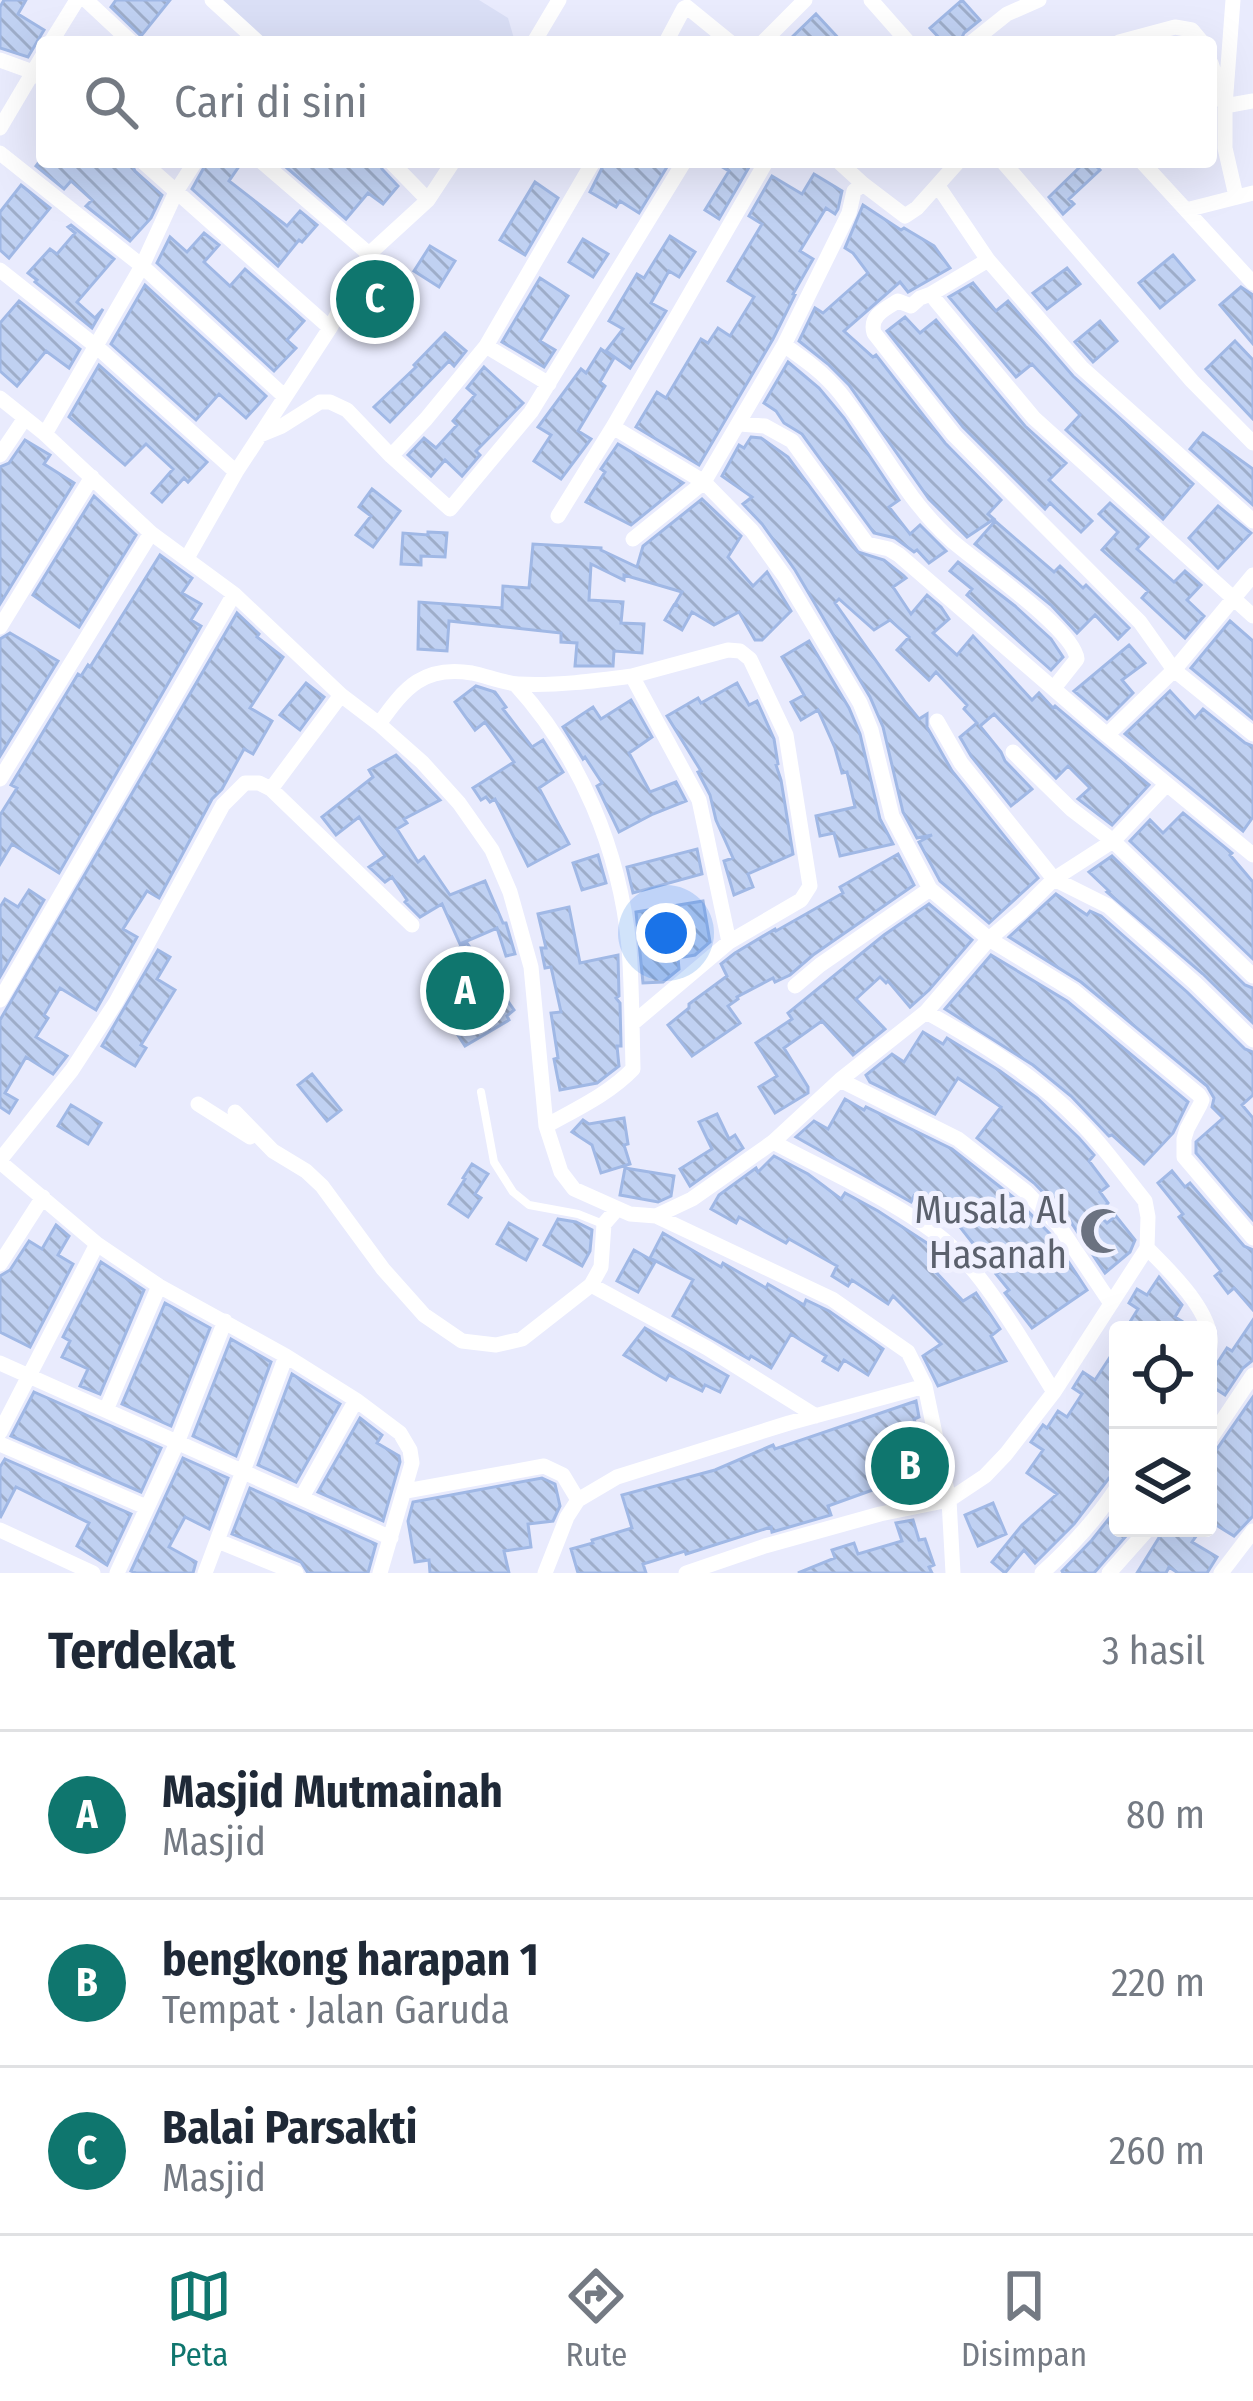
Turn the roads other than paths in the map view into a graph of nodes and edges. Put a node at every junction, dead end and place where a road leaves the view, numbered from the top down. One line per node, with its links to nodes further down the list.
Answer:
1 (77, 0): 10 (street)
2 (86, 0): 11 (street)
3 (212, 0): 12 (street)
4 (559, 0): 13 (street)
5 (806, 0): 16 (street)
6 (871, 0): 17 (street)
7 (1039, 0): 9 (street)
8 (1233, 0): 26 (street)
9 (1007, 7): 18 (street)
10 (55, 36)
11 (125, 36)
12 (251, 36)
13 (538, 36)
14 (669, 36): 15 (street)
15 (723, 36)
16 (769, 36)
17 (903, 36)
18 (978, 36)
19 (1141, 36): 20 (street)
20 (1197, 36)
21 (0, 60): 22 (street)
22 (36, 68)
23 (36, 74): 27 (street)
24 (1217, 81): 26 (street)
25 (1253, 101): 26 (street)
26 (1225, 106): 44 (street)
27 (0, 128)
28 (0, 153): 49 (street)
29 (150, 168): 43 (street)
30 (191, 168): 43 (street)
31 (269, 168): 47 (street)
32 (397, 168): 45 (street)
33 (449, 168): 45 (street)
34 (590, 168): 56 (street)
35 (680, 168): 57 (street)
36 (763, 168): 62 (street)
37 (846, 168): 41 (street)
38 (953, 168): 42 (street)
39 (1008, 168): 65 (street)
40 (1148, 168): 46 (street)
41 (863, 184): 42 (street); 54 (street)
42 (938, 186): 48 (street)
43 (177, 190): 49 (street); 53 (street)
44 (1245, 194): 46 (street)
45 (428, 200): 47 (street)
46 (1186, 210): 51 (street)
47 (369, 254): 53 (street)
48 (988, 260): 52 (street); 72 (street)
49 (142, 266): 55 (street); 58 (street)
50 (0, 270): 55 (street)
51 (1251, 279)
52 (931, 294): 78 (street); 81 (street)
53 (330, 328): 58 (street)
54 (784, 345): 61 (street); 84 (street)
55 (97, 346): 63 (street); 68 (street)
56 (486, 346): 57 (street); 67 (street)
57 (549, 384): 67 (street)
58 (284, 396): 64 (street)
59 (0, 398): 60 (street)
60 (25, 418): 63 (street); 66 (street)
61 (740, 424): 70 (street); 84 (street)
62 (614, 428): 70 (street); 71 (street)
63 (45, 434): 69 (street)
64 (260, 435): 67 (street); 68 (street)
65 (1253, 442)
66 (0, 455)
67 (391, 456)
68 (236, 472): 75 (street)
69 (92, 477): 73 (street); 80 (street)
70 (704, 482): 74 (street); 97 (street)
71 (558, 516)
72 (1253, 521)
73 (152, 533): 75 (street); 91 (street)
74 (633, 539)
75 (187, 558): 77 (street)
76 (1253, 575): 78 (street)
77 (234, 594): 85 (street); 103 (street)
78 (1233, 597): 79 (street); 81 (street)
79 (1253, 616)
80 (0, 627)
81 (1174, 670): 88 (street); 89 (street)
82 (632, 676): 83 (street); 100 (street); 100 (street)
83 (515, 684): 87 (street); 105 (street)
84 (1054, 688): 89 (street)
85 (341, 694): 87 (street); 93 (street)
86 (937, 721): 96 (street)
87 (379, 724): 111 (street)
88 (1253, 734)
89 (1106, 735): 92 (street)
90 (1013, 752): 94 (street)
91 (0, 779)
92 (1166, 785): 94 (street); 95 (street)
93 (271, 789): 98 (street); 114 (street)
94 (1113, 841): 96 (street); 101 (street)
95 (1253, 855)
96 (1054, 879): 99 (street); 106 (street)
97 (930, 889): 99 (street); 102 (street)
98 (412, 925)
99 (989, 939): 104 (street); 119 (street)
100 (729, 942): 105 (street)
101 (1253, 976)
102 (796, 986)
103 (0, 1000)
104 (926, 1012): 107 (street); 121 (street)
105 (632, 1024): 111 (street)
106 (1253, 1040)
107 (841, 1080): 112 (street); 125 (street)
108 (481, 1092): 118 (lane)
109 (198, 1104): 113 (street)
110 (235, 1112): 113 (street)
111 (546, 1126): 116 (street)
112 (773, 1142): 117 (street); 133 (street)
113 (273, 1151): 123 (street)
114 (0, 1161): 115 (street)
115 (44, 1197): 120 (street); 122 (street)
116 (617, 1209): 117 (street); 118 (street)
117 (656, 1216): 132 (street)
118 (604, 1224): 123 (street)
119 (1253, 1238)
120 (97, 1244): 124 (street); 130 (street)
121 (1147, 1248): 125 (street); 127 (street)
122 (0, 1264)
123 (591, 1285): 136 (street)
124 (159, 1286): 126 (street); 135 (street)
125 (1110, 1302): 133 (street)
126 (225, 1321): 128 (street); 139 (street)
127 (1204, 1321)
128 (286, 1357): 134 (street); 141 (street)
129 (0, 1363): 130 (street)
130 (29, 1375): 135 (street); 138 (street)
131 (1253, 1375): 137 (street)
132 (925, 1386): 136 (street); 144 (street)
133 (1054, 1392): 144 (street)
134 (356, 1400): 142 (street); 143 (street)
135 (106, 1410): 139 (street)
136 (815, 1416): 145 (street)
137 (1217, 1429)
138 (0, 1432)
139 (177, 1443): 141 (street); 147 (street)
140 (0, 1444): 147 (street)
141 (243, 1471): 143 (street); 152 (street)
142 (406, 1491): 145 (street); 151 (street)
143 (302, 1497): 151 (street)
144 (949, 1499): 160 (street); 161 (street)
145 (578, 1500): 159 (street)
146 (1109, 1500): 162 (street)
147 (146, 1507): 155 (street)
148 (0, 1530): 153 (street)
149 (1253, 1532): 164 (street)
150 (1140, 1537): 163 (street)
151 (391, 1538): 158 (street)
152 (218, 1541): 156 (street); 157 (street)
153 (58, 1566): 154 (street)
154 (93, 1573)
155 (117, 1573)
156 (205, 1573)
157 (296, 1573)
158 (380, 1573)
159 (545, 1573)
160 (686, 1573)
161 (953, 1573)
162 (1042, 1573)
163 (1109, 1573)
164 (1221, 1573)

